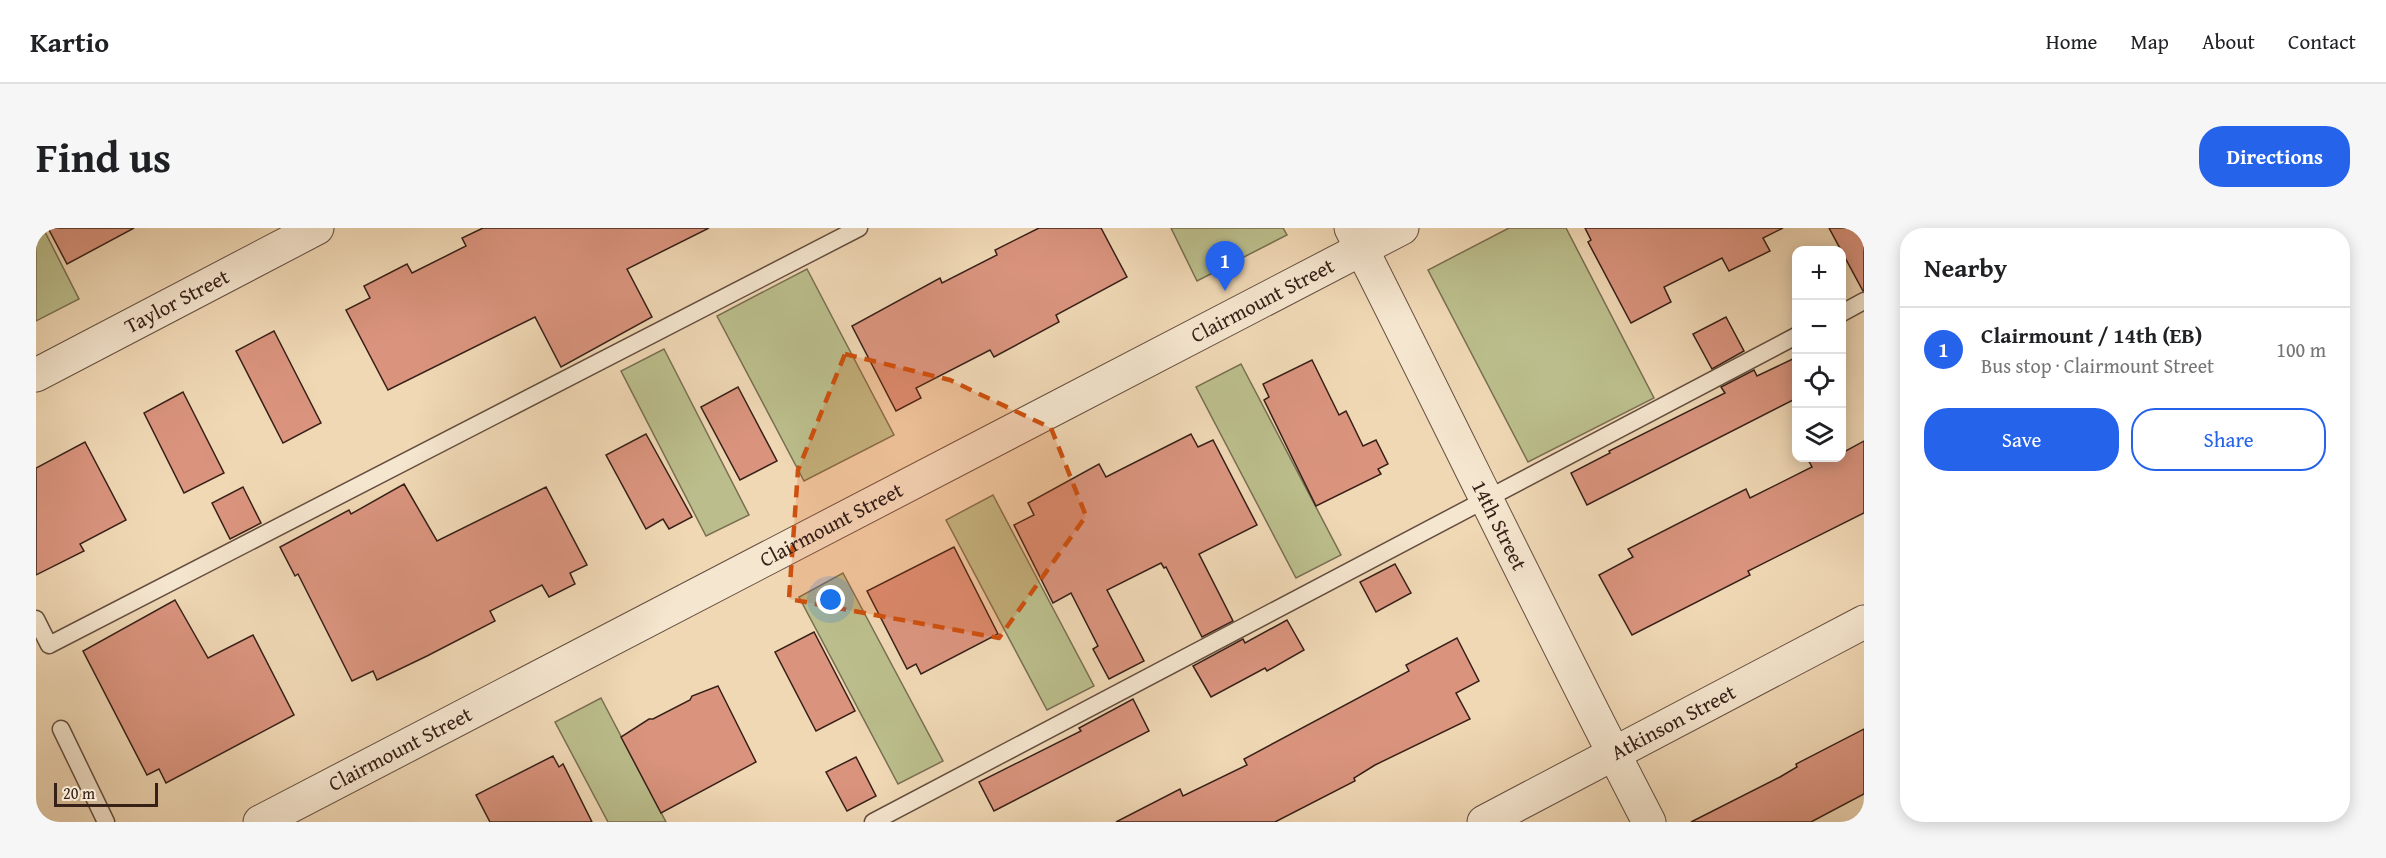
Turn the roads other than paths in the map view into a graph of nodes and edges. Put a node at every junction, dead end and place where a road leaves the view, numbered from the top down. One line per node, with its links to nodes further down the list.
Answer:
1 (317, 228): 8 (street, Taylor Street)
2 (859, 228): 10 (lane)
3 (1402, 228): 4 (street, Clairmount Street)
4 (1356, 239): 9 (street, 14th Street); 15 (street, Clairmount Street)
5 (1864, 301): 6 (lane)
6 (1846, 311)
7 (1792, 339): 9 (lane)
8 (36, 375)
9 (1488, 498): 13 (street, 14th Street); 16 (lane)
10 (36, 619)
11 (1864, 622): 13 (street, Atkinson Street)
12 (61, 729): 14 (lane)
13 (1613, 755): 17 (street, Atkinson Street); 18 (street, 14th Street)
14 (106, 822)
15 (260, 822)
16 (873, 822)
17 (1484, 822)
18 (1649, 822)

